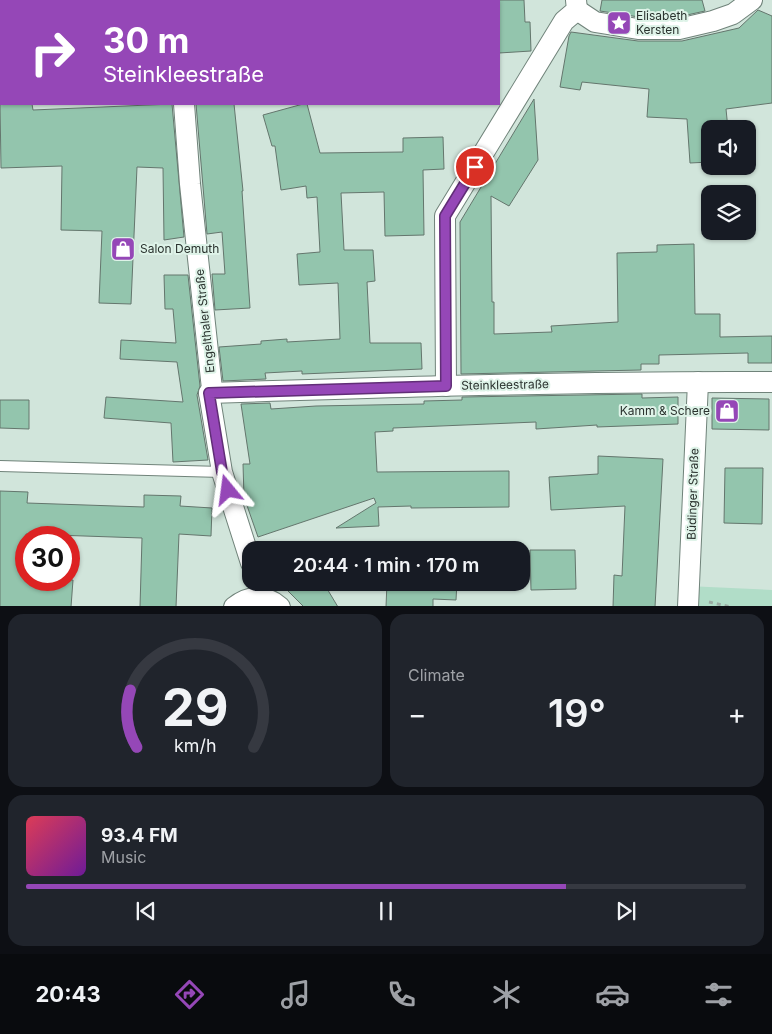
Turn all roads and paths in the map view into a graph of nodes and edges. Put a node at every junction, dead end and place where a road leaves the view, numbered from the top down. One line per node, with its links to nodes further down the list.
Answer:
1 (752, 0): 2 (street)
2 (577, 5): 6 (street)
3 (184, 105): 7 (street, Engelthaler Straße)
4 (698, 382): 5 (street, Steinkleestraße); 6 (street, Steinkleestraße); 15 (street, Büdinger Straße)
5 (772, 382)
6 (446, 386): 7 (street, Steinkleestraße)
7 (209, 393): 9 (street, Engelthaler Straße)
8 (0, 466): 9 (lane)
9 (222, 472): 10 (street, Engelthaler Straße)
10 (244, 541)
11 (254, 591): 13 (street)
12 (257, 591): 14 (street)
13 (234, 606)
14 (280, 606)
15 (688, 606)

